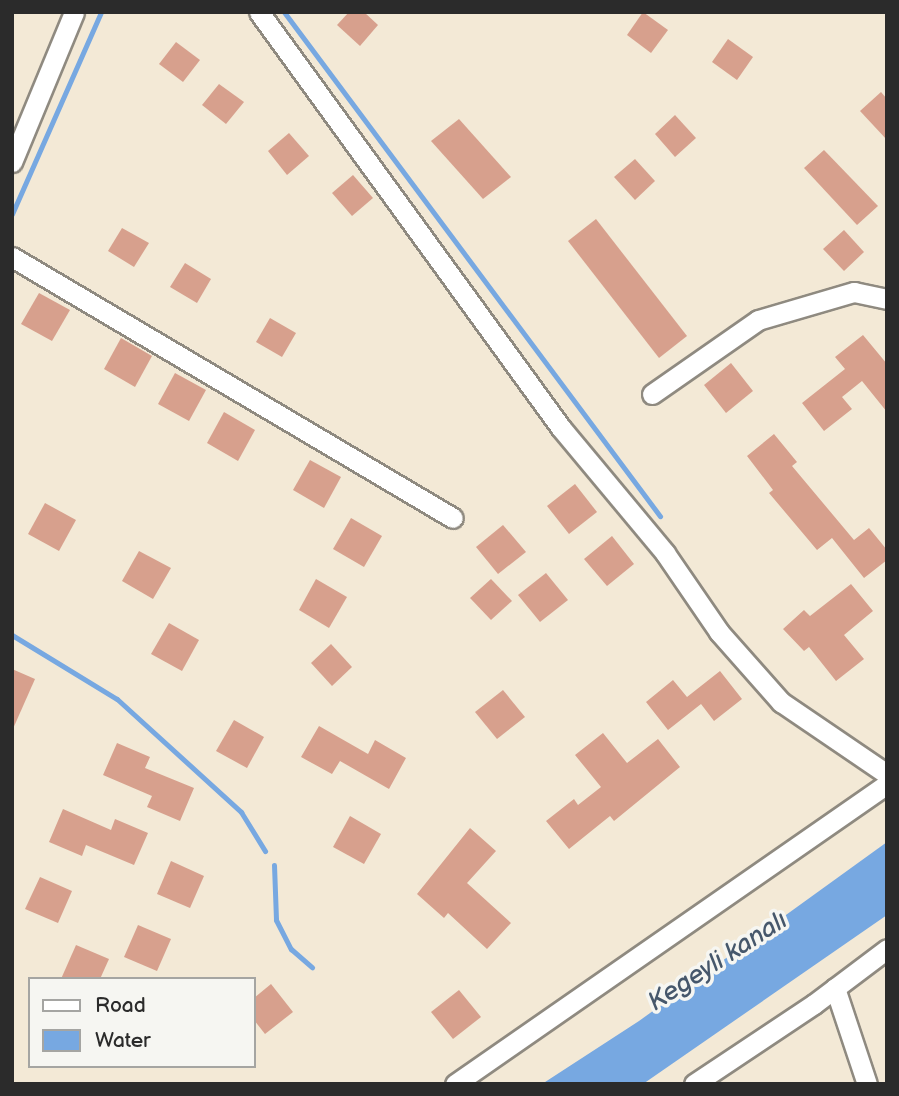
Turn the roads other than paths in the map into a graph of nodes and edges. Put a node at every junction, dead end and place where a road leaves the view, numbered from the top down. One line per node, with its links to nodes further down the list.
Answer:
1 (74, 12): 3 (street)
2 (259, 12): 8 (street)
3 (12, 162)
4 (12, 257): 7 (street)
5 (887, 299): 6 (street)
6 (652, 394)
7 (453, 518)
8 (887, 774)
9 (887, 784): 12 (street)
10 (887, 948): 11 (street)
11 (835, 988): 13 (street); 14 (street)
12 (455, 1084)
13 (694, 1084)
14 (867, 1084)

